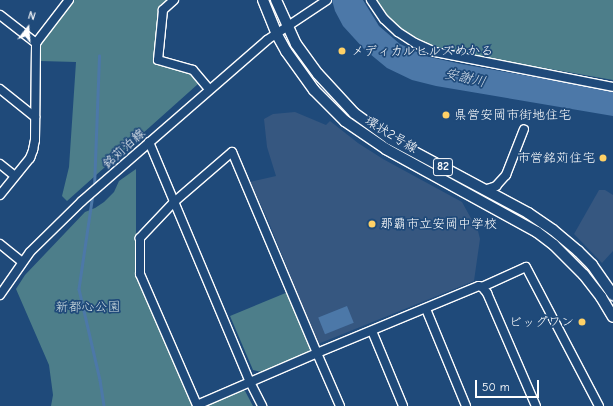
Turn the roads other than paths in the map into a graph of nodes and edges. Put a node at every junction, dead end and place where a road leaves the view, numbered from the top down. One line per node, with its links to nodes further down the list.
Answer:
1 (69, 0): 10 (street)
2 (174, 0): 13 (street)
3 (263, 0): 9 (main road, 環状2号線 / 82)
4 (276, 0): 8 (main road, 環状2号線 / 82)
5 (371, 0): 11 (street)
6 (325, 1): 8 (street, 銘苅泊線)
7 (0, 15): 10 (street)
8 (286, 26): 9 (street, 銘苅泊線); 19 (main road, 環状2号線 / 82)
9 (276, 33): 13 (street, 銘苅泊線); 28 (main road, 環状2号線 / 82)
10 (36, 43): 14 (street)
11 (613, 87)
12 (0, 89): 14 (street)
13 (209, 89): 16 (street, 銘苅泊線)
14 (35, 117): 18 (street)
15 (524, 129): 19 (street)
16 (149, 142): 21 (street); 23 (street, 銘苅泊線)
17 (0, 164): 18 (street)
18 (15, 176): 20 (street)
19 (484, 190): 26 (main road, 環状2号線 / 82)
20 (0, 195)
21 (174, 202): 30 (street); 31 (street); 31 (street)
22 (0, 244): 23 (street)
23 (22, 262): 25 (street, 銘苅泊線)
24 (482, 286): 27 (street); 36 (street); 37 (street)
25 (0, 295)
26 (613, 295)
27 (426, 309): 29 (street); 35 (street)
28 (613, 316)
29 (372, 331): 30 (street); 34 (street)
30 (317, 353): 31 (street); 33 (street)
31 (250, 382): 32 (street)
32 (262, 406)
33 (340, 406)
34 (403, 406)
35 (466, 406)
36 (536, 406)
37 (600, 406)

